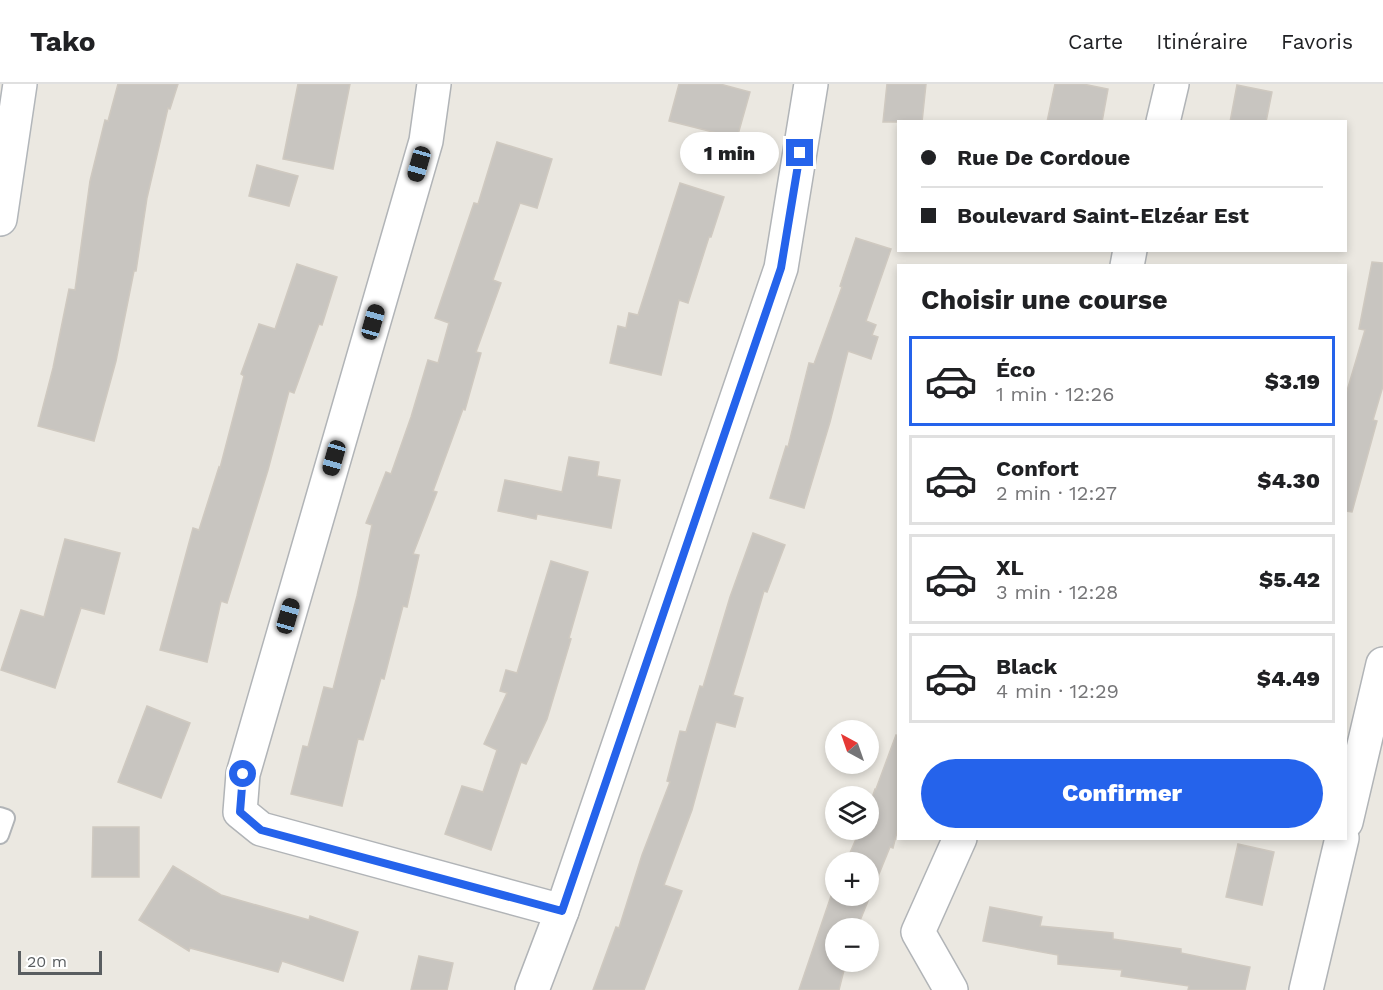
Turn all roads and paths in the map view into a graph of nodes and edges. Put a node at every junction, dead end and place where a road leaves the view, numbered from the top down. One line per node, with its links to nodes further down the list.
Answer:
1 (20, 84): 6 (street)
2 (434, 84): 13 (street)
3 (811, 84): 13 (street)
4 (1172, 84): 5 (street)
5 (1163, 120)
6 (0, 219)
7 (1383, 664): 9 (street)
8 (0, 816): 10 (lane)
9 (1347, 818)
10 (0, 835)
11 (959, 840): 15 (street)
12 (1342, 840): 16 (street)
13 (562, 911): 14 (street)
14 (532, 990)
15 (951, 990)
16 (1306, 990)

